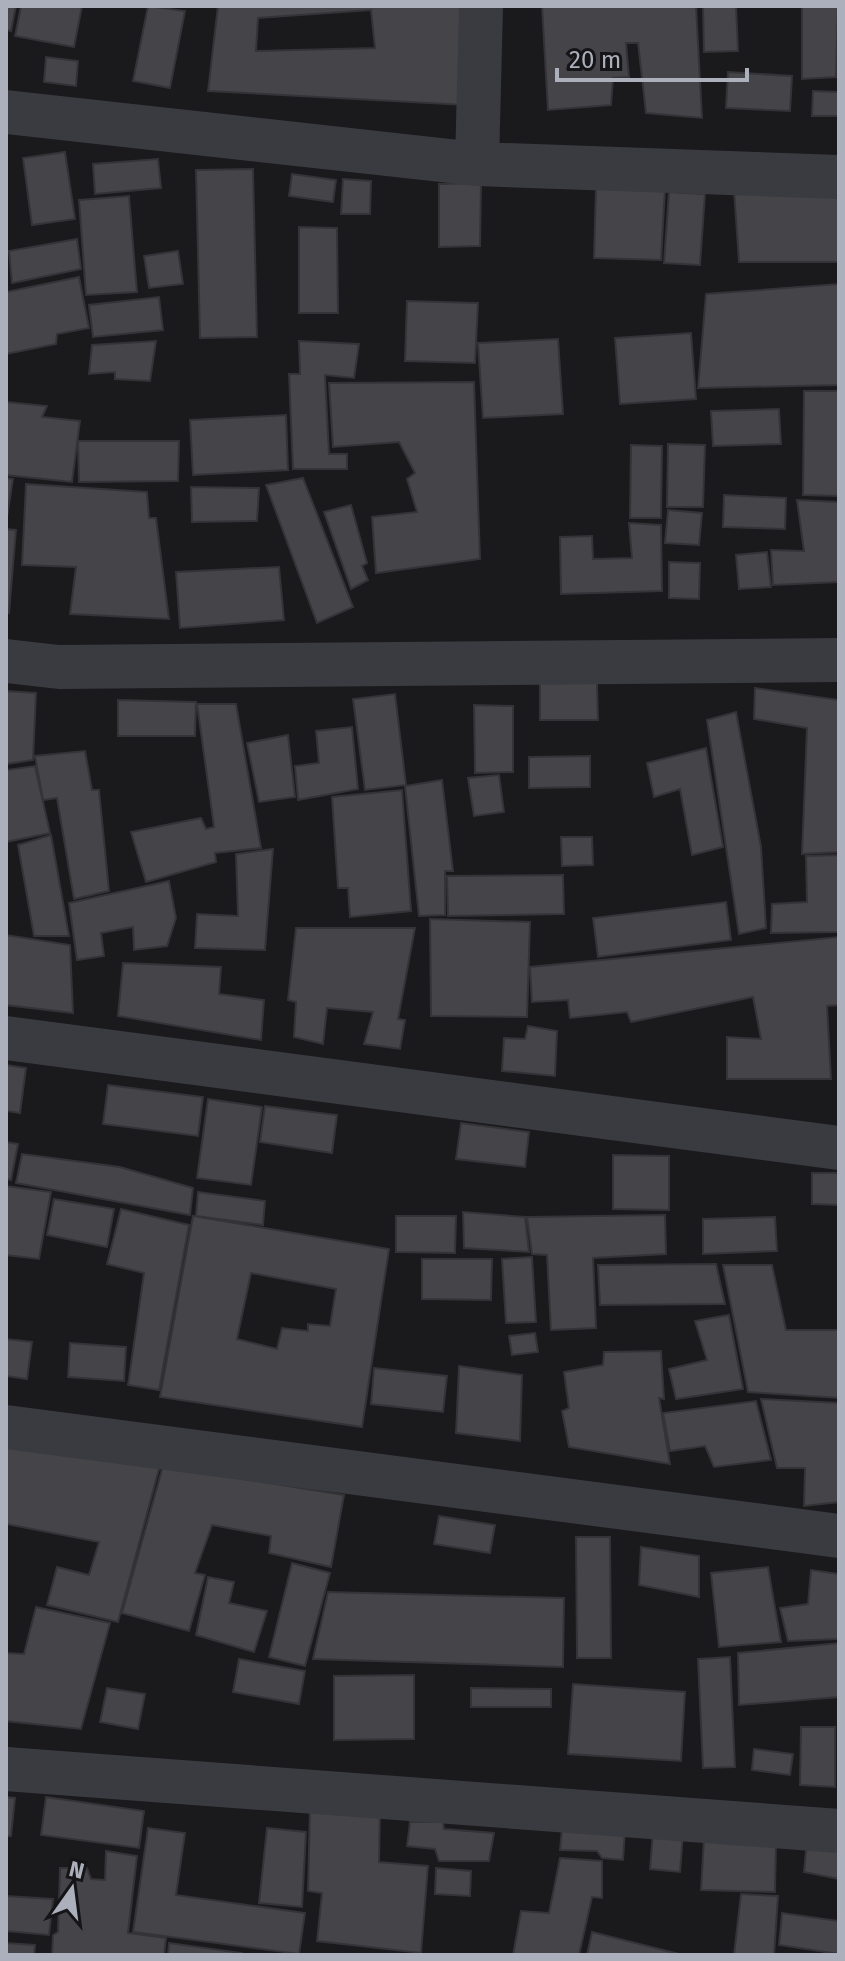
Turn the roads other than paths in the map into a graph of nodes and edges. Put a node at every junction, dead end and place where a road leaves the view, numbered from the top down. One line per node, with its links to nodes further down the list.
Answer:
1 (481, 6): 3 (street)
2 (6, 112): 3 (street)
3 (477, 164): 4 (street)
4 (839, 177)
5 (839, 660): 6 (street)
6 (6, 661)
7 (6, 1038): 8 (street)
8 (839, 1148)
9 (6, 1427): 10 (street)
10 (839, 1536)
11 (6, 1769): 12 (street)
12 (839, 1831)

